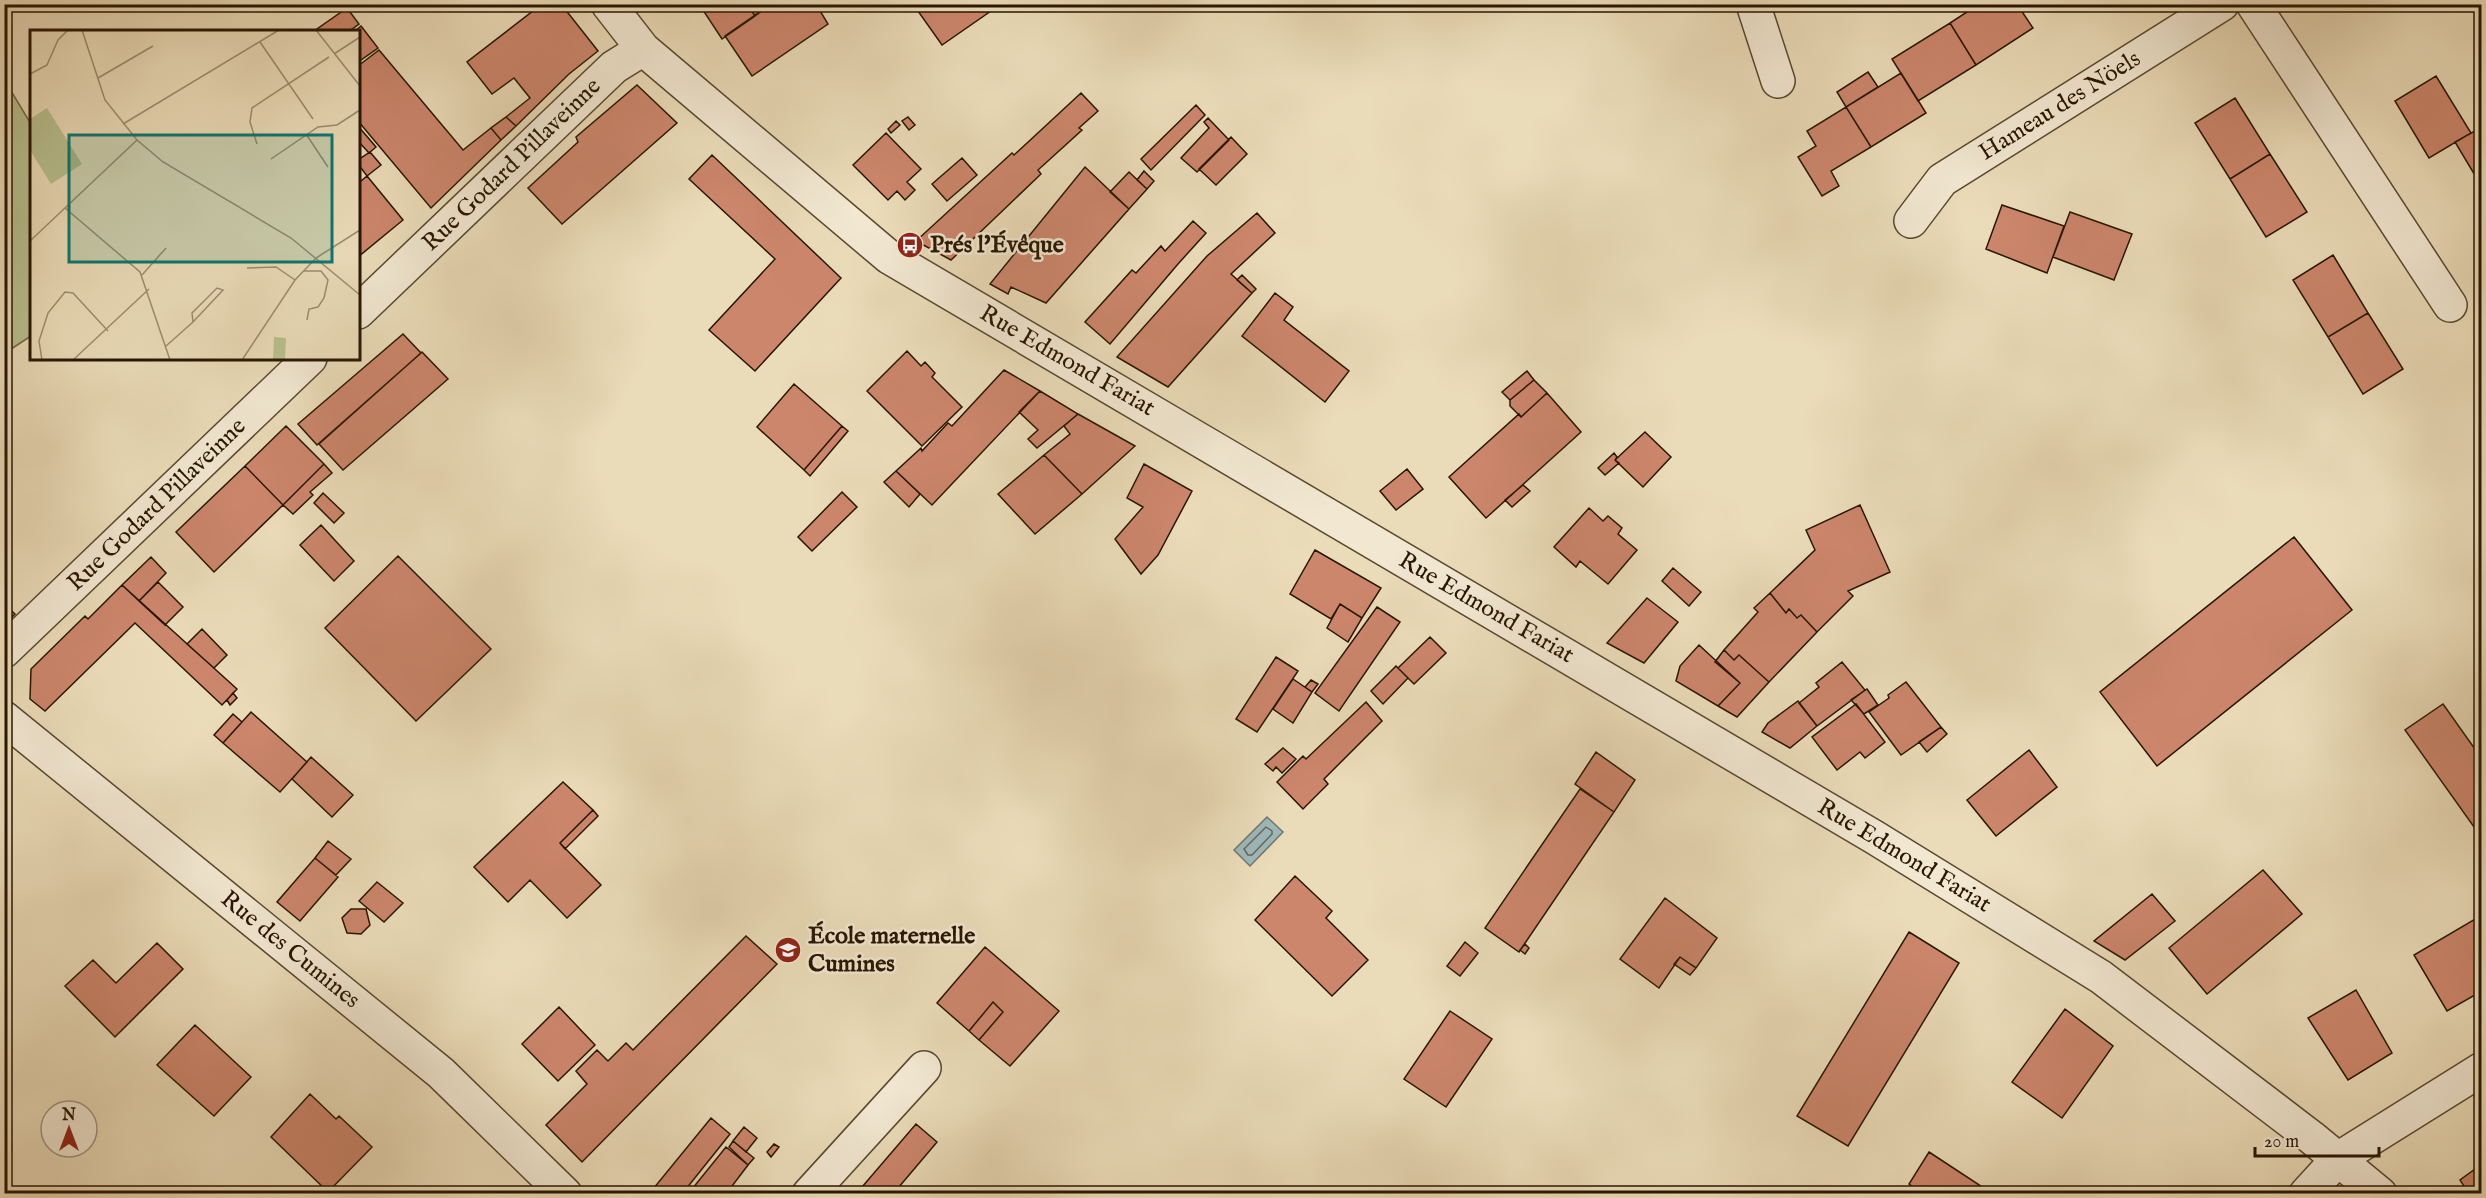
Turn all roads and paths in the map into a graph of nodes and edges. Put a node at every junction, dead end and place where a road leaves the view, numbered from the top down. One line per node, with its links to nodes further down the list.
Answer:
1 (608, 4): 5 (street, Rue Edmond Fariat)
2 (1752, 4): 6 (street)
3 (2222, 4): 7 (street, Hameau des Nöels)
4 (2253, 4): 8 (street)
5 (644, 49): 9 (street, Rue Godard Pillaveinne); 15 (street, Rue Edmond Fariat)
6 (1778, 81)
7 (1911, 221)
8 (2450, 305)
9 (360, 310)
10 (308, 360): 11 (street, Rue Godard Pillaveinne)
11 (4, 651)
12 (4, 718): 16 (street, Rue des Cumines)
13 (924, 1068): 17 (street)
14 (2481, 1069): 15 (street)
15 (2338, 1159): 18 (street); 19 (street, Rue Edmond Fariat)
16 (565, 1194)
17 (809, 1194)
18 (2306, 1194)
19 (2380, 1194)

